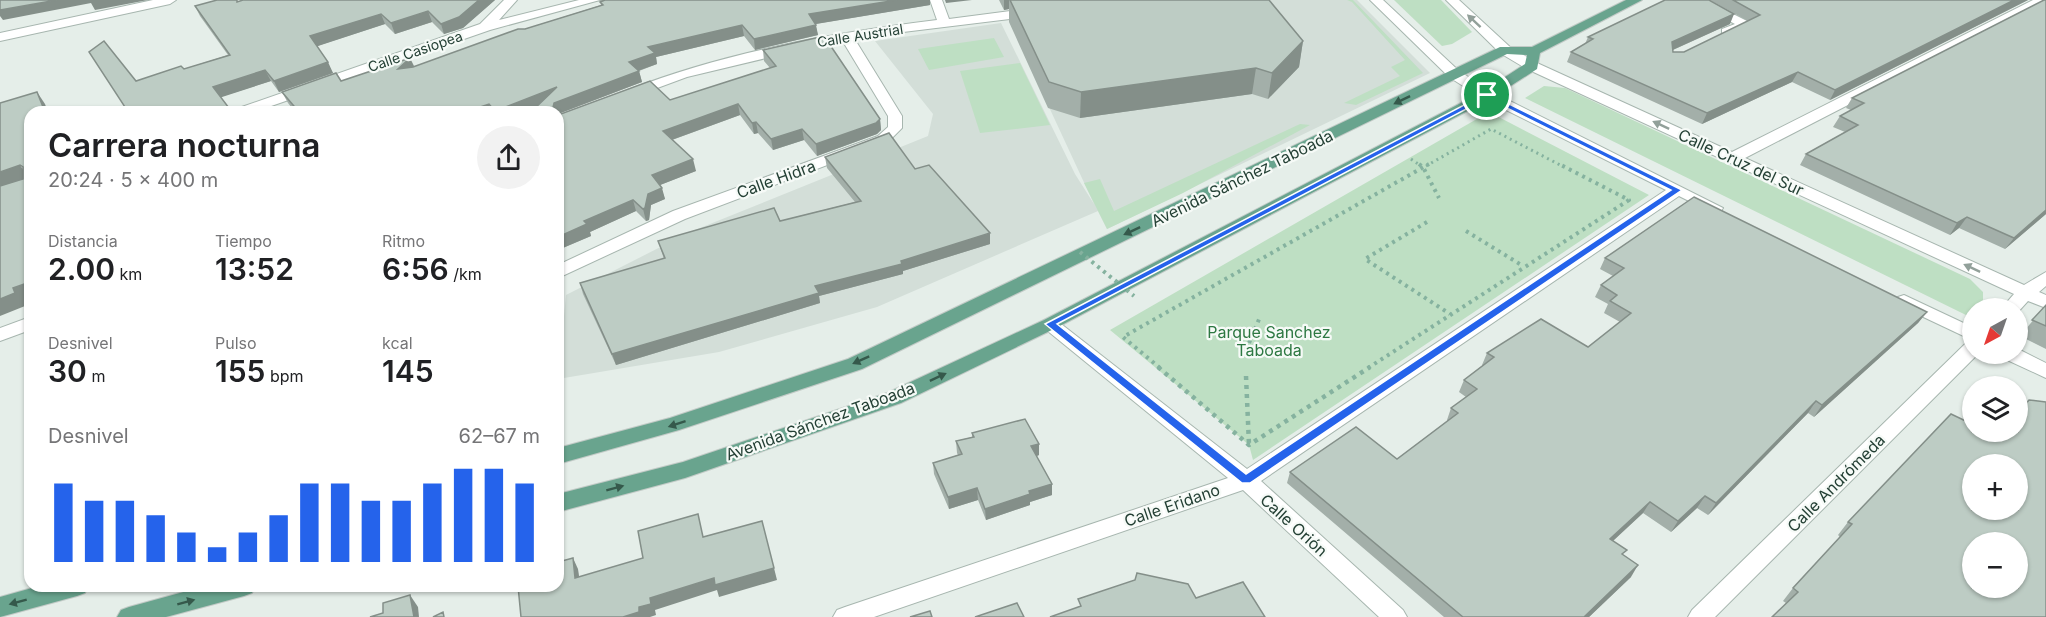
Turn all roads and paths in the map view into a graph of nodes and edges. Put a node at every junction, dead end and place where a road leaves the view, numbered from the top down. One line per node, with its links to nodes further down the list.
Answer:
1 (170, 0): 14 (street)
2 (511, 0): 12 (street)
3 (594, 0): 12 (street, Calle Casiopea)
4 (936, 0): 11 (street)
5 (1376, 0): 18 (street)
6 (1452, 0): 16 (street, Calle Cruz del Sur, one-way to 6)
7 (1636, 0): 17 (main road, Avenida Sánchez Taboada)
8 (1695, 0): 15 (street)
9 (2043, 0): 23 (street)
10 (1046, 11): 11 (street, Calle Austrial)
11 (944, 23): 13 (street, Calle Austrial)
12 (485, 27): 21 (street, Calle Casiopea)
13 (846, 35): 20 (street, Calle Austrial); 32 (street, Calle Hidra)
14 (0, 37)
15 (1715, 38)
16 (1505, 50): 17 (street, Calle Cruz del Sur); 18 (main road, Avenida Sánchez Taboada)
17 (1533, 58): 19 (main road, Avenida Sánchez Taboada); 23 (street, Calle Cruz del Sur, one-way to 17)
18 (1454, 74): 19 (street); 51 (main road, Avenida Sánchez Taboada, one-way to 51)
19 (1487, 95): 22 (main road, Avenida Sánchez Taboada); 25 (street)
20 (620, 98)
21 (259, 106)
22 (1390, 146): 24 (path); 41 (main road, Avenida Sánchez Taboada)
23 (1732, 158): 35 (street, Calle Cruz del Sur, one-way to 23)
24 (1423, 167): 26 (path); 31 (path); 50 (path)
25 (1677, 190): 27 (street); 52 (street, Calle Eridano)
26 (1439, 198)
27 (1730, 216)
28 (1427, 222): 39 (path)
29 (1466, 231): 31 (path)
30 (1080, 252): 36 (path, bridge)
31 (1524, 266): 39 (path)
32 (564, 269)
33 (2046, 278): 35 (street)
34 (1888, 293): 43 (street)
35 (2025, 293): 37 (street); 38 (street, Calle Cruz del Sur)
36 (1134, 296)
37 (2020, 298)
38 (2046, 302)
39 (1450, 314): 50 (path)
40 (1260, 317): 45 (path)
41 (1050, 324): 52 (street, Calle Orión); 53 (main road, Avenida Sánchez Taboada, one-way to 41)
42 (24, 325): 44 (street)
43 (1962, 329)
44 (0, 335)
45 (1249, 343)
46 (1962, 359): 60 (street, Calle Andrómeda)
47 (2028, 362): 48 (street)
48 (2046, 371)
49 (1246, 376): 50 (path)
50 (1250, 446)
51 (564, 454)
52 (1246, 480): 58 (street, Calle Eridano); 59 (street, Calle Orión)
53 (564, 501)
54 (55, 592): 56 (main road, one-way to 56)
55 (222, 592): 57 (main road, one-way to 55)
56 (0, 607)
57 (129, 617)
58 (845, 617)
59 (1395, 617)
60 (1700, 617)

